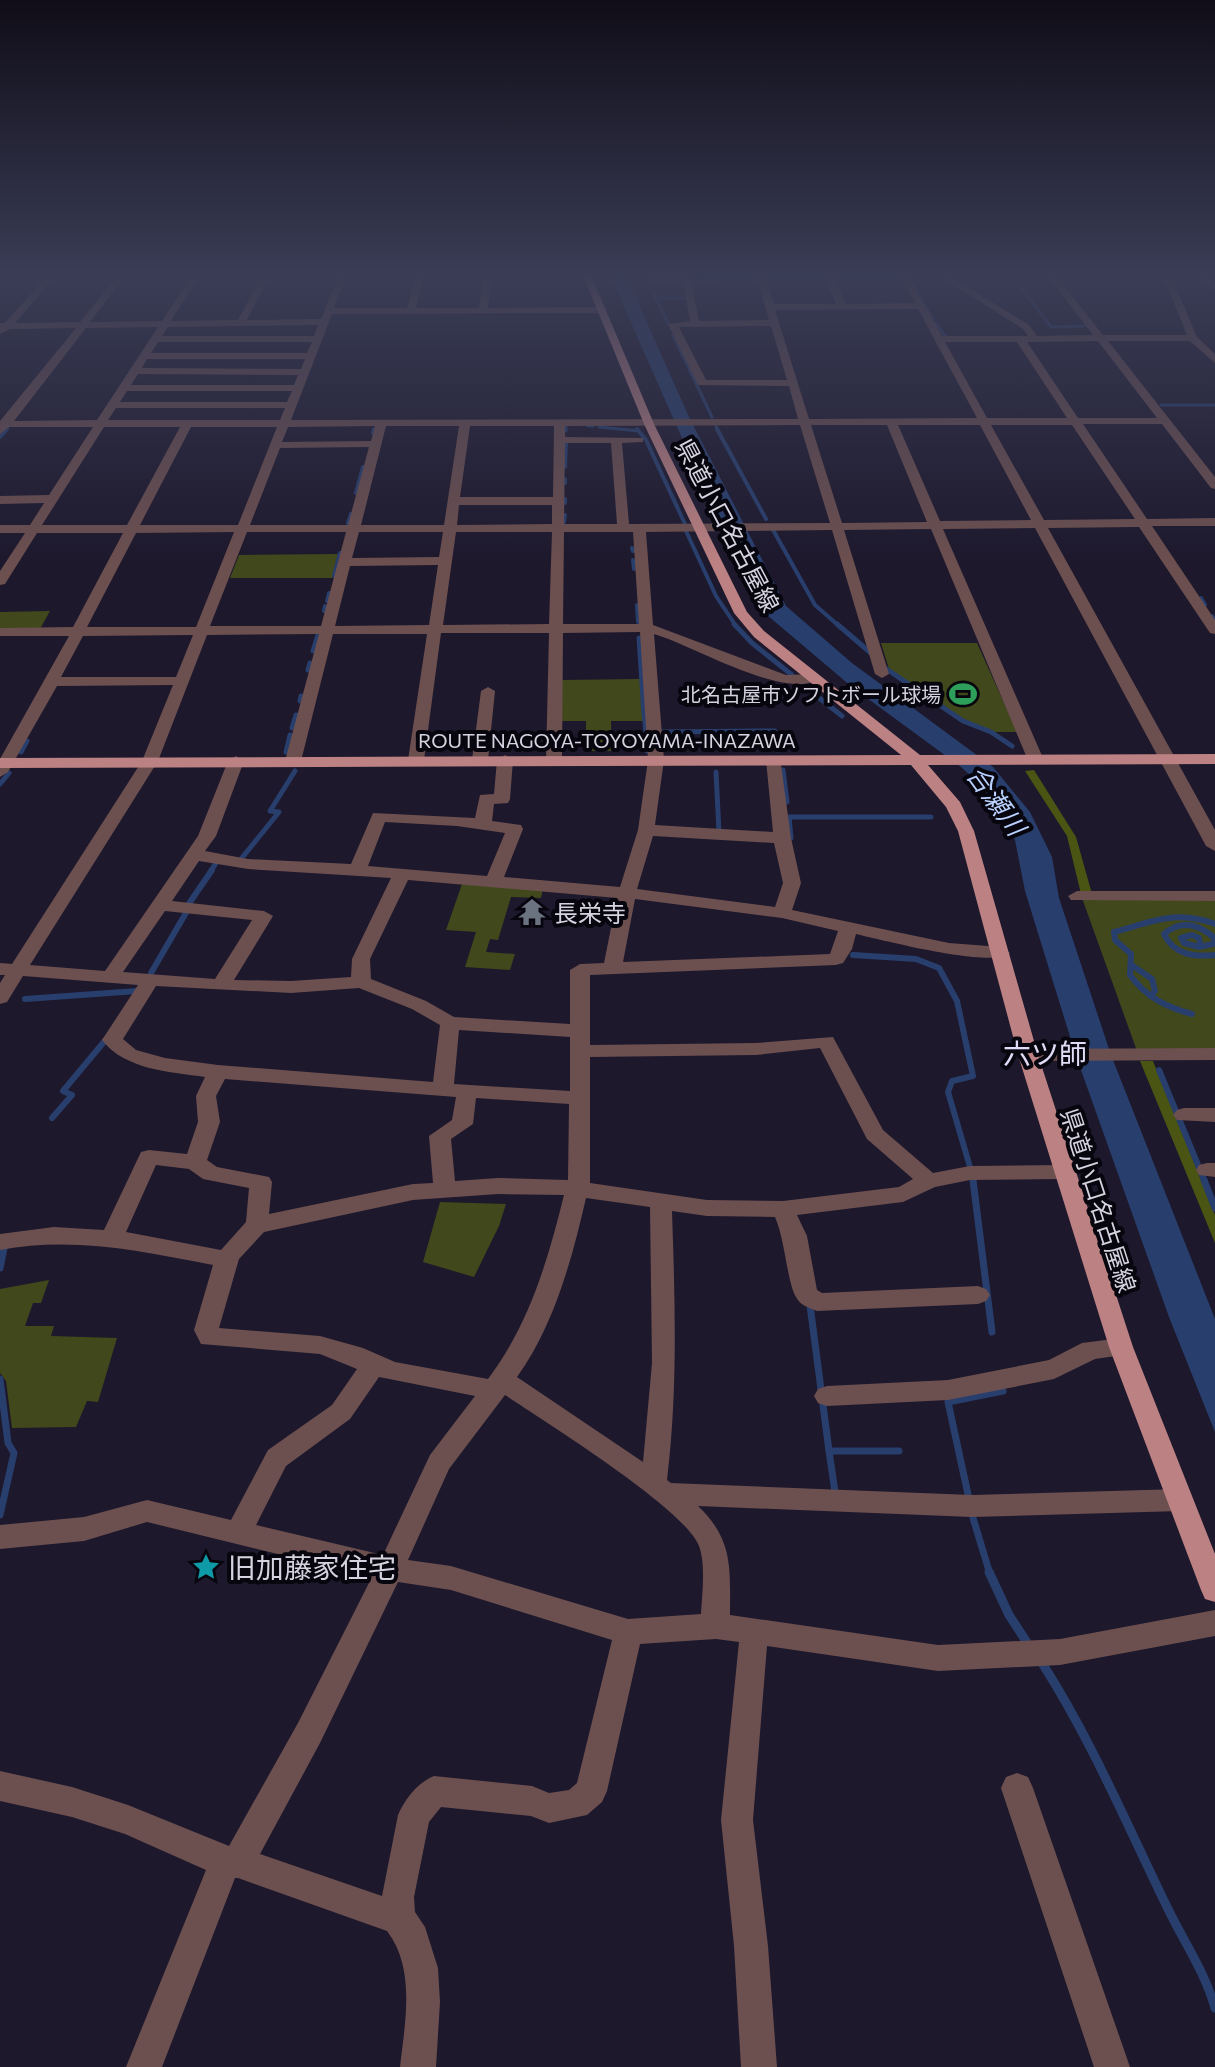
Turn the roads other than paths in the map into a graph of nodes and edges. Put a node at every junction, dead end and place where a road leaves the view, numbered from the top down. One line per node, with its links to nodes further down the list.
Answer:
1 (45, 371): 27 (street)
2 (135, 371): 12 (street)
3 (213, 371): 10 (street)
4 (627, 371): 28 (main road, 県道小口名古屋線)
5 (696, 371): 11 (street)
6 (790, 371): 11 (street)
7 (955, 371): 16 (street)
8 (1042, 371): 17 (street)
9 (1126, 371): 18 (street)
10 (304, 372): 13 (street)
11 (793, 383): 19 (street)
12 (124, 388): 13 (street); 14 (street)
13 (297, 388): 15 (street)
14 (113, 405): 15 (street); 25 (street)
15 (290, 405): 22 (street)
16 (982, 421): 17 (street); 20 (street); 39 (street)
17 (1075, 421): 18 (street); 40 (street)
18 (1164, 421): 33 (street)
19 (806, 422): 20 (street); 28 (street); 42 (street)
20 (891, 422): 41 (street)
21 (560, 423): 24 (street); 28 (street); 29 (street)
22 (283, 424): 23 (street); 26 (street); 32 (street)
23 (381, 424): 24 (street); 31 (street)
24 (465, 424): 36 (street)
25 (100, 425): 26 (street); 27 (street); 34 (street)
26 (186, 425): 49 (street)
27 (2, 426)
28 (650, 429): 30 (street); 48 (main road, 県道小口名古屋線)
29 (560, 440): 30 (street); 37 (street)
30 (616, 440): 44 (street)
31 (375, 444): 32 (street); 45 (street)
32 (275, 445): 50 (street)
33 (1215, 485)
34 (53, 499): 35 (street); 52 (street)
35 (0, 500)
36 (454, 501): 37 (street); 46 (street)
37 (559, 501): 43 (street)
38 (1215, 522): 40 (street)
39 (1039, 523): 40 (street); 41 (street); 70 (street)
40 (1143, 523): 60 (street)
41 (934, 524): 42 (street); 69 (street)
42 (837, 525): 48 (street); 64 (street)
43 (558, 526): 44 (street); 46 (street); 58 (street)
44 (623, 526): 47 (street)
45 (352, 527): 46 (street); 50 (street); 54 (street)
46 (450, 527): 53 (street)
47 (639, 527): 48 (street); 56 (street)
48 (705, 527): 65 (main road, 県道小口名古屋線)
49 (131, 528): 50 (street); 52 (street); 61 (street)
50 (243, 528): 62 (street)
51 (0, 529): 52 (street)
52 (34, 529): 55 (street)
53 (445, 561): 54 (street); 57 (street)
54 (343, 562): 59 (street)
55 (0, 581)
56 (645, 628): 58 (street); 65 (street); 77 (street)
57 (436, 629): 58 (street); 59 (street); 73 (street)
58 (556, 629): 76 (street)
59 (325, 630): 62 (street); 81 (street)
60 (1215, 630)
61 (78, 631): 62 (street); 63 (street); 67 (street)
62 (200, 631): 66 (street)
63 (0, 632)
64 (882, 674)
65 (813, 678): 71 (main road, 県道小口名古屋線)
66 (181, 681): 67 (street); 79 (street)
67 (52, 682): 82 (street)
68 (488, 691): 74 (street)
69 (1035, 758): 70 (main road, ROUTE NAGOYA-TOYOYAMA-INAZAWA); 71 (main road, ROUTE NAGOYA-TOYOYAMA-INAZAWA)
70 (1167, 758): 72 (main road, ROUTE NAGOYA-TOYOYAMA-INAZAWA); 84 (street)
71 (915, 759): 78 (main road, ROUTE NAGOYA-TOYOYAMA-INAZAWA); 98 (main road, 県道小口名古屋線)
72 (1215, 759)
73 (416, 760): 74 (main road, ROUTE NAGOYA-TOYOYAMA-INAZAWA); 81 (main road, ROUTE NAGOYA-TOYOYAMA-INAZAWA)
74 (480, 760): 75 (main road, ROUTE NAGOYA-TOYOYAMA-INAZAWA)
75 (505, 760): 76 (main road, ROUTE NAGOYA-TOYOYAMA-INAZAWA); 83 (street)
76 (554, 760): 77 (main road, ROUTE NAGOYA-TOYOYAMA-INAZAWA)
77 (656, 760): 78 (main road, ROUTE NAGOYA-TOYOYAMA-INAZAWA); 85 (street)
78 (774, 760): 86 (street)
79 (150, 761): 80 (main road, ROUTE NAGOYA-TOYOYAMA-INAZAWA); 82 (main road, ROUTE NAGOYA-TOYOYAMA-INAZAWA); 100 (street)
80 (236, 761): 81 (main road, ROUTE NAGOYA-TOYOYAMA-INAZAWA); 88 (street)
81 (293, 761)
82 (3, 766)
83 (483, 825): 89 (street); 91 (street)
84 (1209, 826): 87 (street)
85 (646, 830): 86 (street); 92 (street)
86 (782, 838): 96 (street)
87 (1215, 846)
88 (195, 855): 89 (street); 95 (street)
89 (357, 870): 90 (street)
90 (401, 875): 91 (street); 103 (street)
91 (494, 881): 92 (street)
92 (627, 893): 96 (street); 99 (street)
93 (1077, 896): 94 (street)
94 (1215, 896)
95 (160, 905): 101 (street); 104 (street)
96 (782, 913): 97 (street)
97 (848, 929): 98 (street); 99 (street)
98 (1001, 953): 109 (main road, 県道小口名古屋線)
99 (612, 969): 107 (street)
100 (9, 970): 101 (street); 105 (street)
101 (112, 975): 102 (street)
102 (152, 978): 104 (street); 110 (street)
103 (361, 982): 104 (street); 106 (street)
104 (221, 985)
105 (0, 998)
106 (450, 1023): 107 (street); 111 (street)
107 (578, 1041): 113 (street); 118 (street)
108 (1215, 1054): 109 (street)
109 (1028, 1055): 117 (main road, 県道小口名古屋線)
110 (218, 1072): 111 (street); 116 (street)
111 (443, 1089): 112 (street)
112 (467, 1091): 113 (street); 119 (street)
113 (579, 1098): 120 (street)
114 (1184, 1115): 115 (street)
115 (1215, 1115)
116 (195, 1162): 123 (street); 124 (street)
117 (1063, 1172): 118 (street); 128 (main road, 県道小口名古屋線)
118 (929, 1181): 122 (street)
119 (445, 1190): 120 (street); 123 (street)
120 (579, 1191): 121 (street); 130 (street)
121 (661, 1203): 122 (street); 132 (street)
122 (783, 1209): 127 (street)
123 (257, 1225): 126 (street)
124 (112, 1238): 125 (street); 126 (street)
125 (0, 1242)
126 (225, 1259): 129 (street)
127 (978, 1295)
128 (1121, 1347): 131 (street); 133 (main road, 県道小口名古屋線)
129 (373, 1366): 130 (street); 134 (street)
130 (499, 1386): 132 (street); 136 (street)
131 (827, 1396)
132 (658, 1489): 133 (street); 139 (street)
133 (1180, 1500): 137 (main road, 県道小口名古屋線)
134 (238, 1533): 135 (street); 136 (street)
135 (0, 1537)
136 (390, 1569): 140 (street); 144 (street)
137 (1215, 1590)
138 (1215, 1623): 141 (street)
139 (716, 1626): 140 (street); 141 (street)
140 (628, 1632): 145 (street)
141 (754, 1633): 148 (street)
142 (0, 1786): 144 (street)
143 (1017, 1788): 149 (street)
144 (232, 1862): 145 (street); 146 (street)
145 (398, 1918): 147 (street)
146 (144, 2067)
147 (418, 2067)
148 (759, 2067)
149 (1112, 2067)

